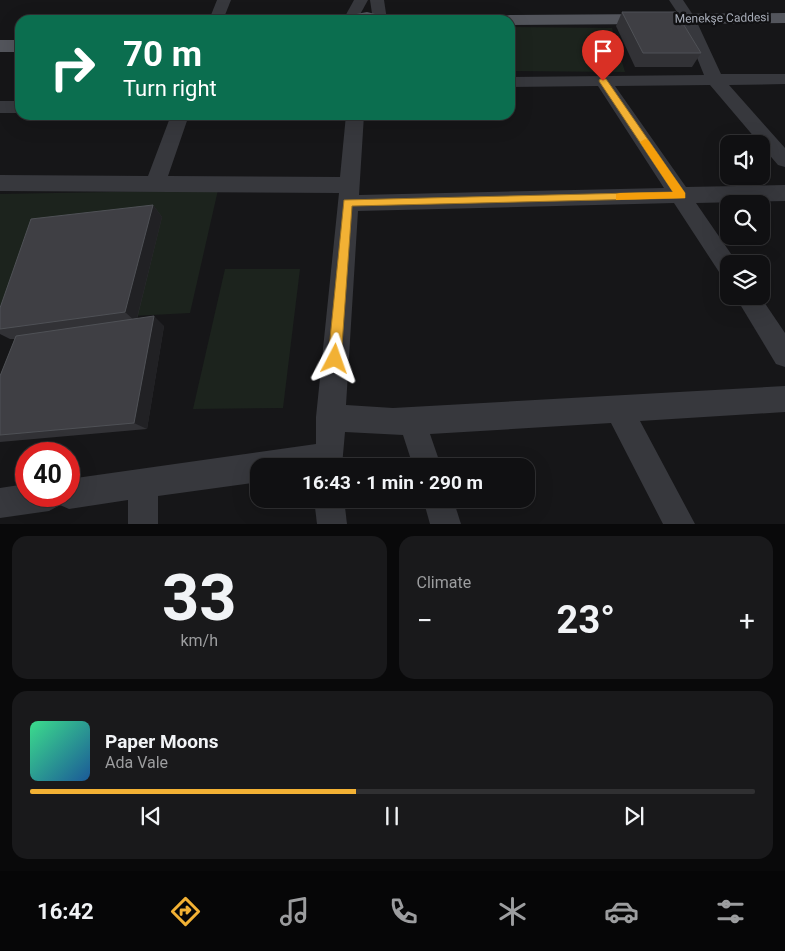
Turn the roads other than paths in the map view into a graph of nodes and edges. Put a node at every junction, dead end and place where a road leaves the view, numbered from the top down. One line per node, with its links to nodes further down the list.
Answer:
1 (224, 0): 5 (street)
2 (361, 0): 6 (street)
3 (377, 0): 7 (street)
4 (676, 0): 8 (street)
5 (218, 15)
6 (355, 15)
7 (378, 15)
8 (688, 18): 9 (main road, Menekşe Caddesi); 10 (main road, Menekşe Caddesi); 16 (street)
9 (785, 18)
10 (515, 20)
11 (0, 38): 12 (main road)
12 (15, 38)
13 (0, 46): 14 (main road)
14 (15, 46)
15 (785, 79): 16 (street)
16 (715, 80): 17 (street); 23 (street)
17 (603, 81): 18 (street); 28 (street)
18 (515, 82)
19 (0, 107): 20 (street)
20 (15, 107)
21 (178, 120): 25 (street)
22 (355, 120): 27 (street)
23 (785, 160)
24 (0, 183): 25 (street)
25 (155, 184): 27 (street)
26 (785, 193): 28 (street)
27 (348, 194): 28 (street); 34 (street)
28 (681, 196): 29 (street)
29 (720, 255)
30 (753, 305): 31 (street)
31 (785, 355)
32 (785, 399): 33 (street)
33 (618, 409): 35 (street); 48 (street)
34 (330, 417): 35 (street); 36 (street)
35 (412, 421): 37 (street)
36 (328, 458)
37 (424, 458)
38 (250, 468): 39 (street)
39 (143, 483): 40 (street); 45 (street)
40 (80, 492)
41 (15, 501): 42 (street)
42 (0, 503)
43 (330, 508): 46 (street)
44 (441, 508): 47 (street)
45 (143, 524)
46 (332, 524)
47 (446, 524)
48 (680, 524)

